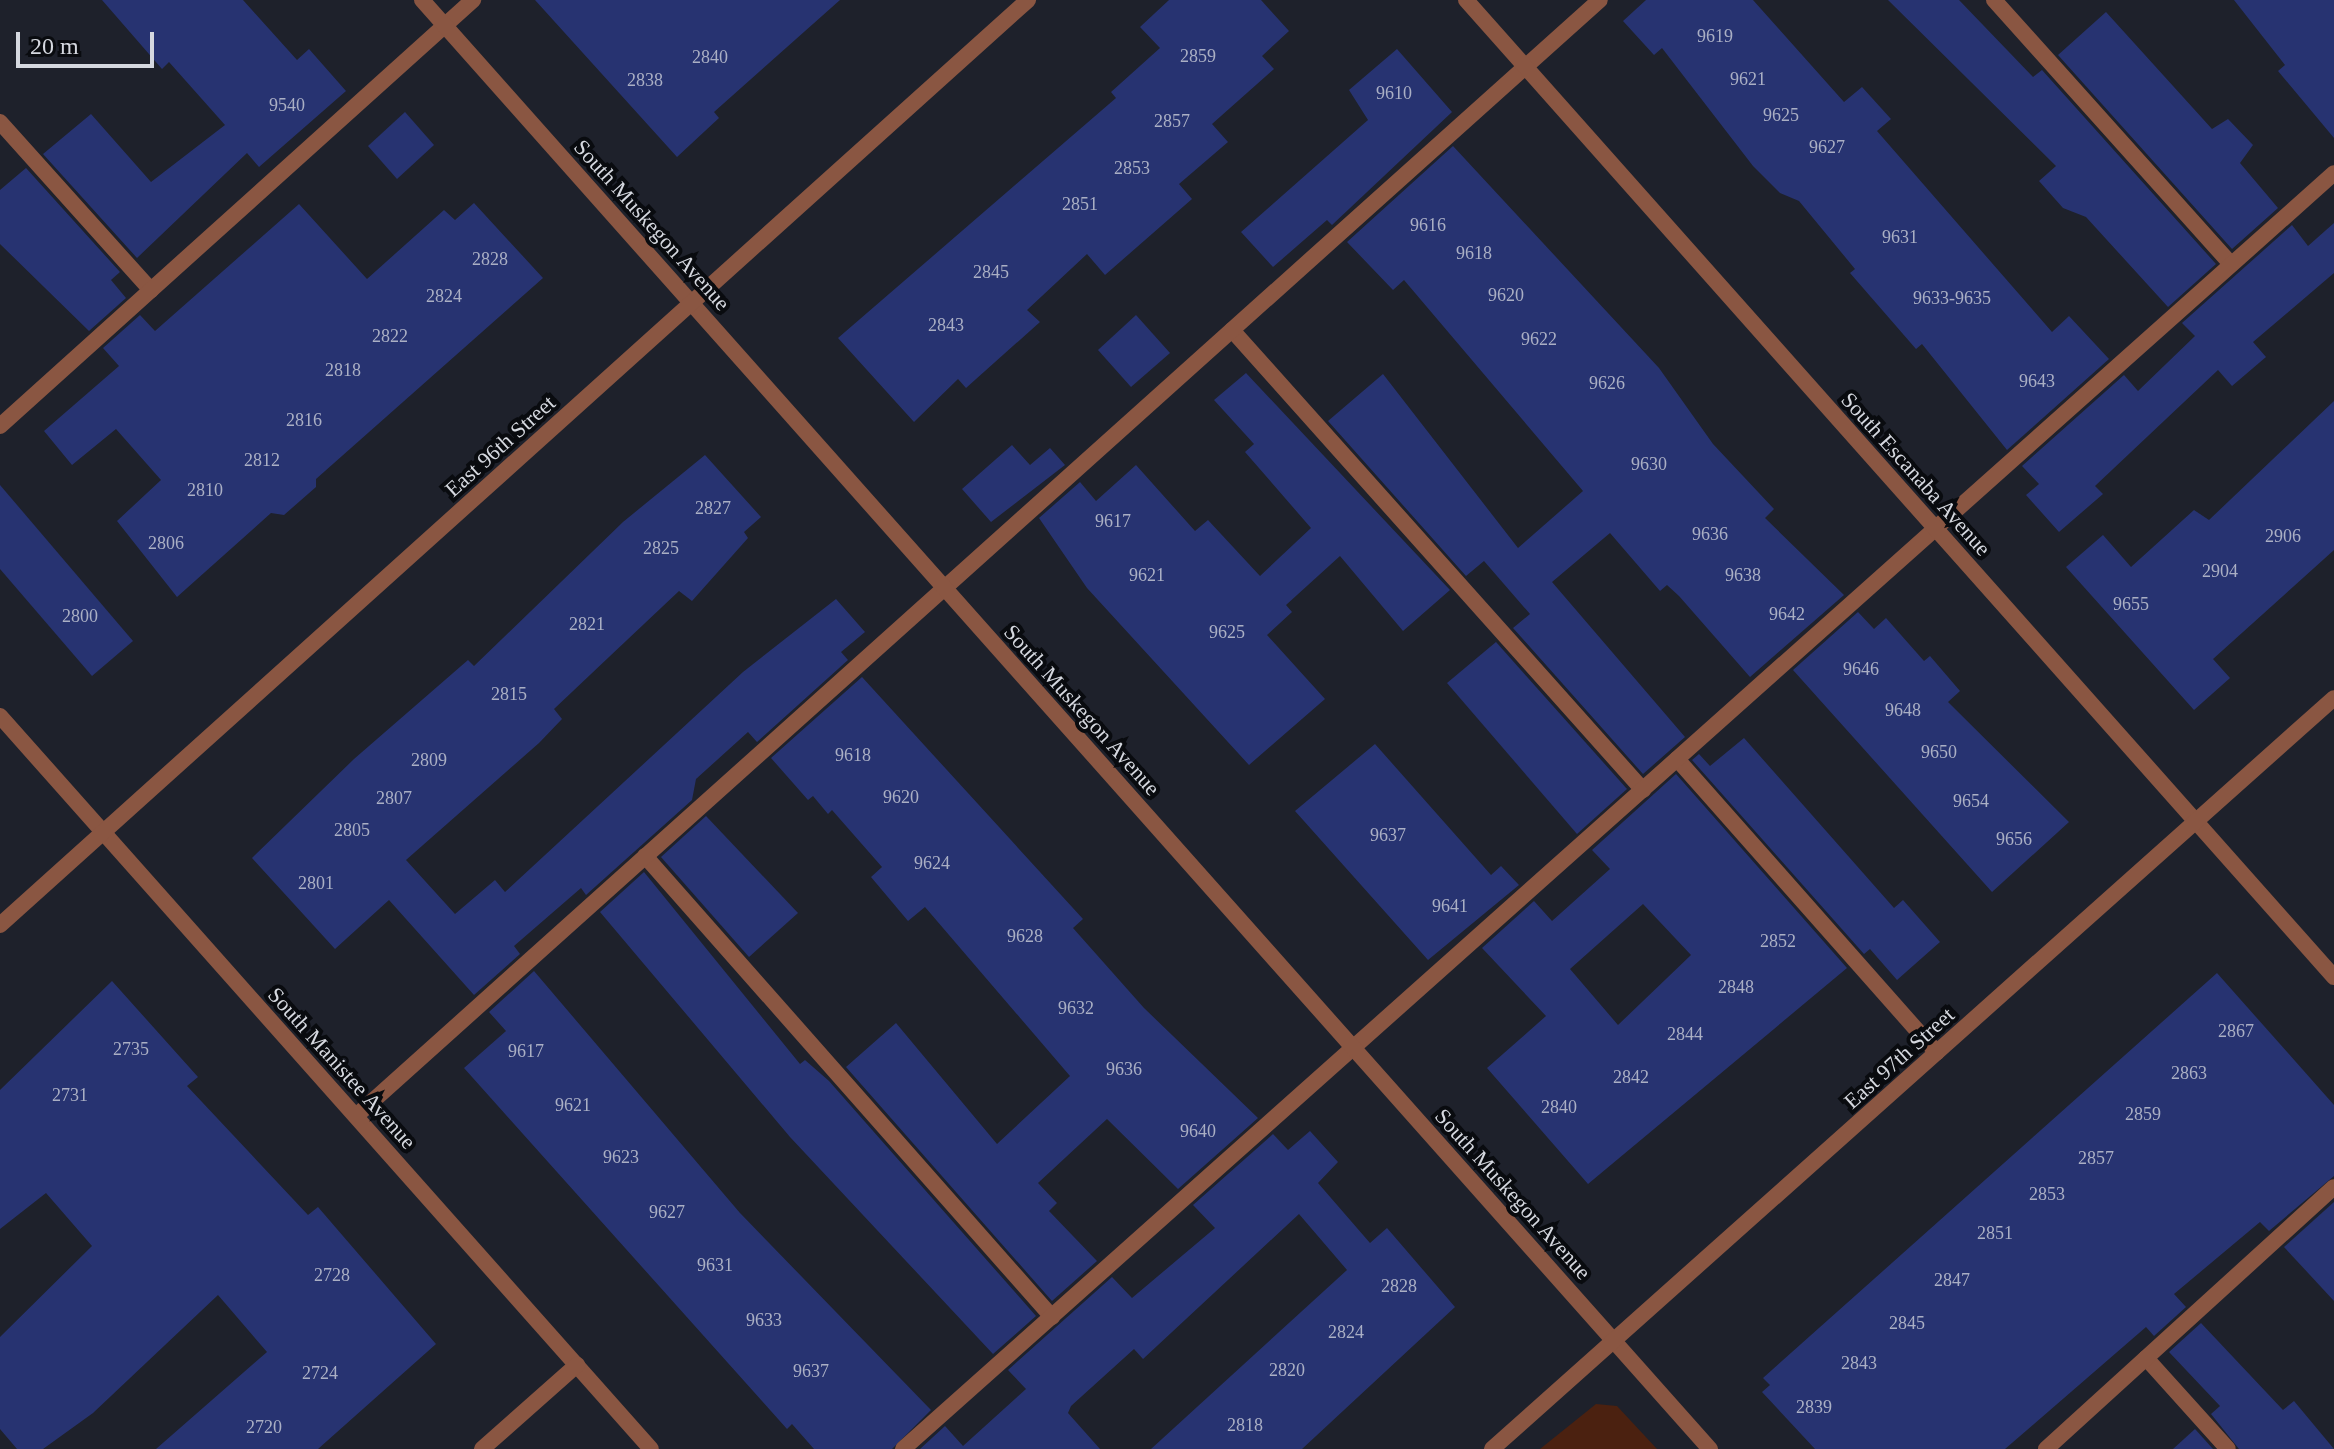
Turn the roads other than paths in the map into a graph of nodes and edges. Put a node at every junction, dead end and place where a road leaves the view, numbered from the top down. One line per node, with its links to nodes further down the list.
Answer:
1 (422, 0): 7 (street, South Muskegon Avenue)
2 (473, 0): 7 (street)
3 (1028, 0): 13 (street, East 96th Street)
4 (1466, 0): 8 (street, South Escanaba Avenue)
5 (1600, 0): 8 (street)
6 (1994, 0): 11 (street)
7 (444, 25): 12 (street); 13 (street, South Muskegon Avenue)
8 (1525, 67): 14 (street); 16 (street, South Escanaba Avenue)
9 (0, 122): 12 (street)
10 (2334, 173): 11 (street)
11 (2231, 264): 16 (street)
12 (151, 290): 15 (street)
13 (692, 303): 17 (street, South Muskegon Avenue); 23 (street, East 96th Street)
14 (1232, 330): 17 (street); 21 (street)
15 (0, 426)
16 (1936, 528): 20 (street); 22 (street, South Escanaba Avenue)
17 (944, 587): 24 (street); 27 (street, South Muskegon Avenue)
18 (2334, 698): 22 (street, East 97th Street)
19 (0, 716): 23 (street, South Manistee Avenue)
20 (1677, 759): 21 (street); 28 (street)
21 (1643, 790): 27 (street)
22 (2196, 823): 26 (street, South Escanaba Avenue); 28 (street, East 97th Street)
23 (103, 832): 25 (street, East 96th Street); 29 (street, South Manistee Avenue)
24 (645, 856): 29 (street); 31 (street)
25 (0, 925)
26 (2334, 977)
27 (1353, 1048): 31 (street); 32 (street, South Muskegon Avenue)
28 (1937, 1053): 32 (street, East 97th Street)
29 (356, 1116): 34 (street, South Manistee Avenue)
30 (2334, 1187): 33 (street)
31 (1052, 1317): 37 (street)
32 (1613, 1340): 38 (street, East 97th Street); 39 (street, South Muskegon Avenue)
33 (2146, 1358): 40 (street); 41 (street)
34 (577, 1365): 35 (street); 36 (street, South Manistee Avenue)
35 (482, 1449)
36 (651, 1449)
37 (903, 1449)
38 (1492, 1449)
39 (1710, 1449)
40 (2046, 1449)
41 (2228, 1449)

